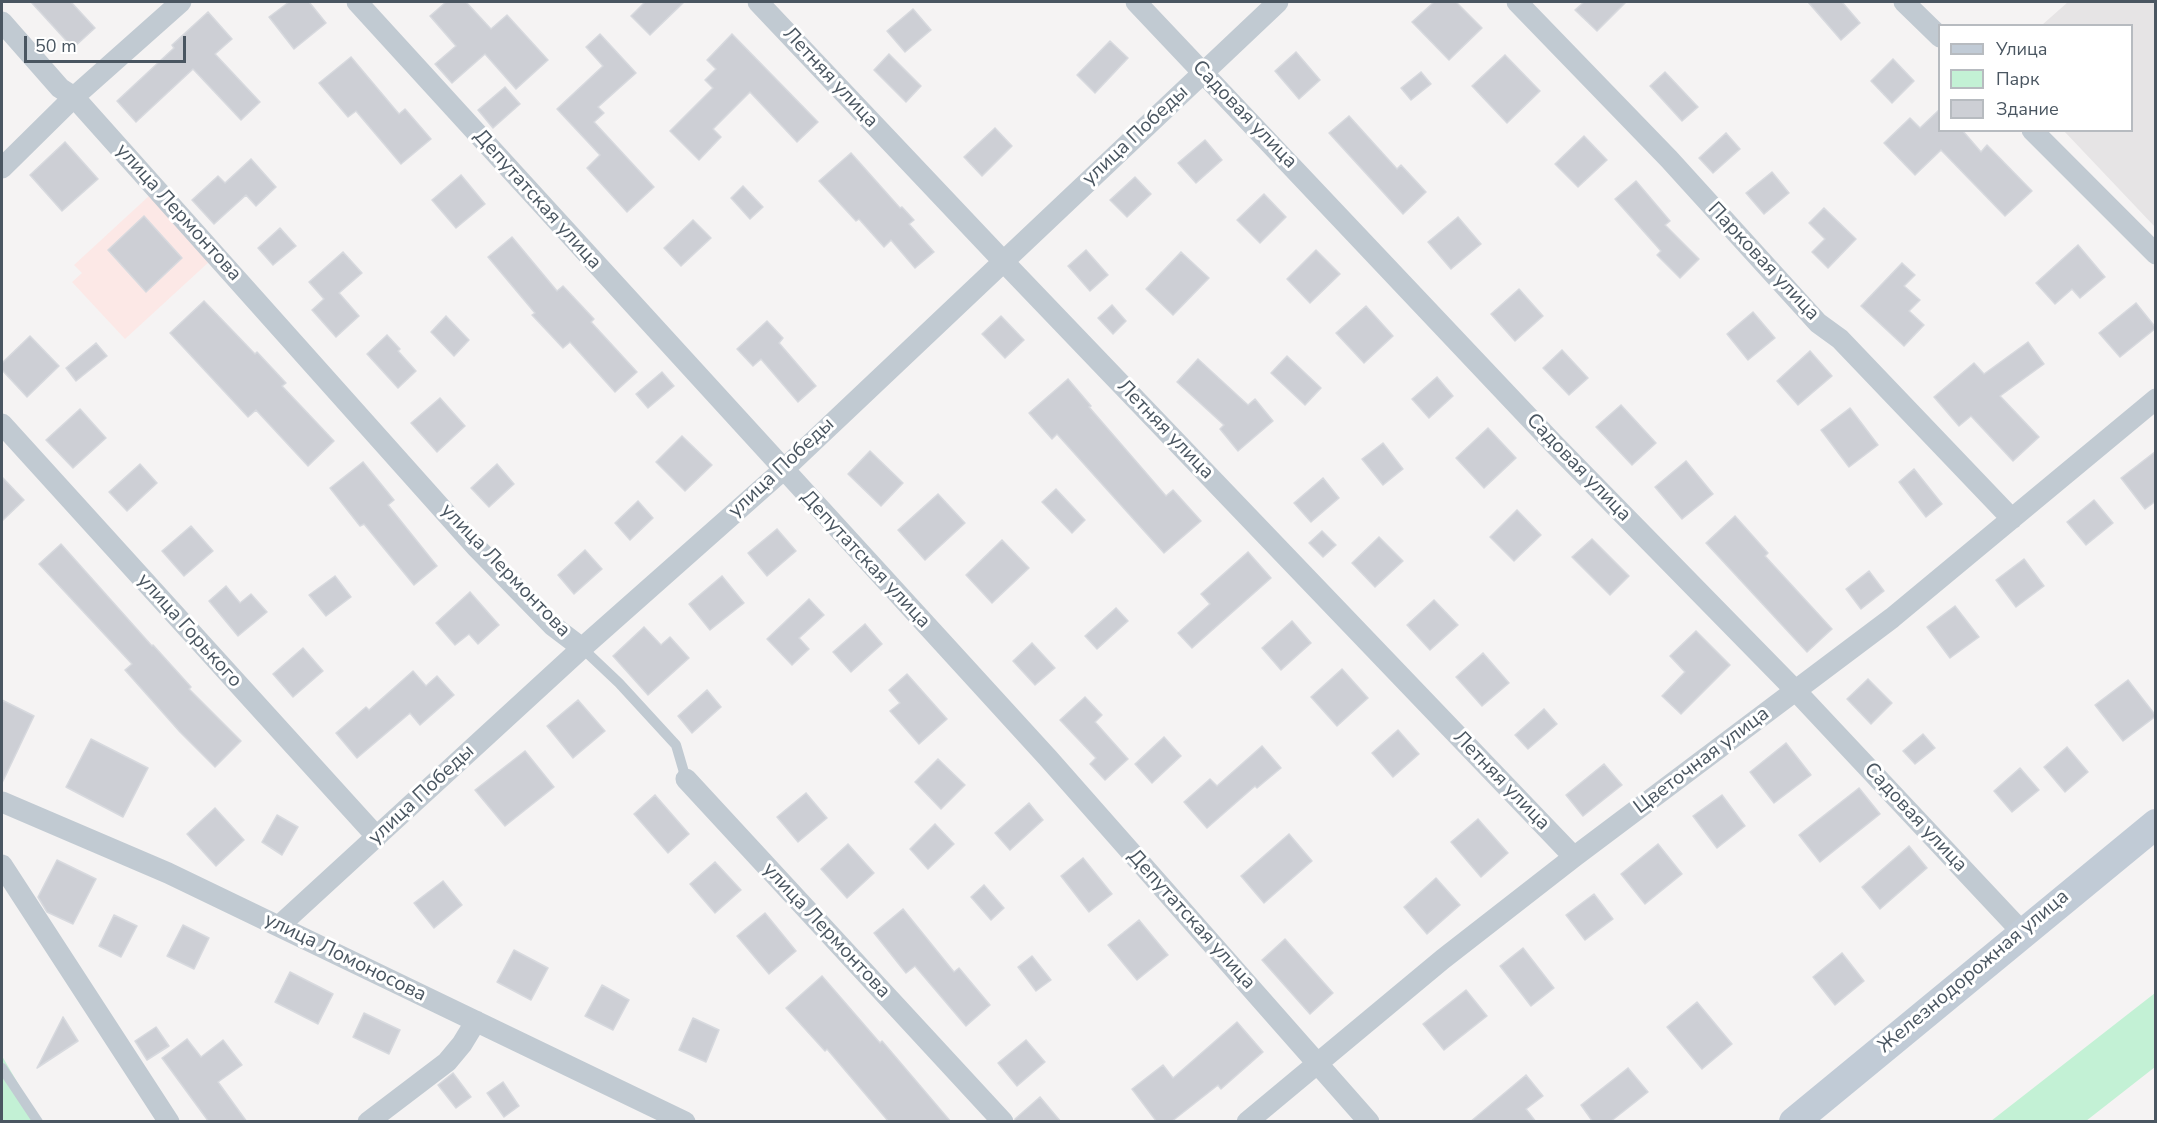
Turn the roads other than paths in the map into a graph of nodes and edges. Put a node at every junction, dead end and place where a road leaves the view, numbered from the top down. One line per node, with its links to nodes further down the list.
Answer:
1 (181, 2): 11 (street)
2 (357, 2): 18 (street, Депутатская улица)
3 (758, 2): 15 (street, Летняя улица)
4 (1136, 2): 10 (street, Садовая улица)
5 (1278, 2): 10 (street, улица Победы)
6 (1517, 2): 19 (street, Парковая улица)
7 (1904, 2): 9 (street)
8 (2, 22): 11 (street, улица Лермонтова)
9 (1938, 35)
10 (1203, 73): 15 (street, улица Победы); 21 (street, Садовая улица)
11 (74, 97): 13 (street); 20 (street, улица Лермонтова)
12 (2034, 132): 14 (street)
13 (2, 168)
14 (2156, 254)
15 (1003, 261): 18 (street, улица Победы); 26 (street, Летняя улица)
16 (2156, 399): 19 (street, Цветочная улица)
17 (2, 424): 25 (street, улица Горького)
18 (783, 470): 20 (street, улица Победы); 31 (street, Депутатская улица)
19 (2012, 519): 21 (street, Цветочная улица)
20 (582, 648): 22 (lane, улица Лермонтова); 25 (street, улица Победы)
21 (1795, 690): 26 (street, Цветочная улица); 29 (street, Садовая улица)
22 (686, 779): 37 (street, улица Лермонтова)
23 (2, 802): 28 (street, улица Ломоносова)
24 (2156, 824): 29 (main road, Железнодорожная улица)
25 (377, 837): 28 (street, улица Победы)
26 (1574, 856): 31 (street, Цветочная улица)
27 (2, 865): 34 (street)
28 (279, 926): 30 (street, улица Ломоносова)
29 (2022, 932): 40 (main road, Железнодорожная улица)
30 (476, 1021): 35 (street); 36 (street, улица Ломоносова)
31 (1317, 1063): 38 (street, Цветочная улица); 39 (street, Депутатская улица)
32 (2, 1068): 33 (lane)
33 (38, 1122)
34 (169, 1122)
35 (368, 1122)
36 (685, 1122)
37 (1003, 1122)
38 (1247, 1122)
39 (1369, 1122)
40 (1794, 1122)

